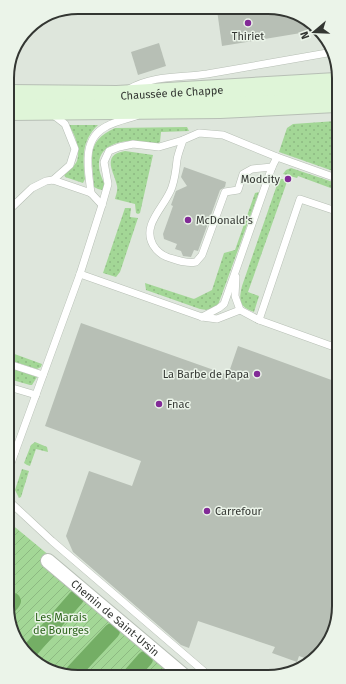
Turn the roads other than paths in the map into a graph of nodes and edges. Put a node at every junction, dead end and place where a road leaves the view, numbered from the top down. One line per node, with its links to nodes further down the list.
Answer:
1 (327, 53): 4 (lane)
2 (332, 83): 4 (main road, Chaussée de Chappe)
3 (14, 95): 4 (main road, Chaussée de Chappe)
4 (117, 96)
5 (332, 102): 6 (main road, Chaussée de Chappe)
6 (158, 109): 8 (main road, Chaussée de Chappe); 14 (lane)
7 (14, 110): 8 (main road, Chaussée de Chappe)
8 (48, 110): 13 (lane)
9 (183, 140): 10 (lane); 11 (lane); 16 (lane)
10 (278, 157): 11 (lane); 12 (lane)
11 (272, 168): 18 (lane)
12 (332, 177)
13 (53, 180): 14 (lane); 15 (lane)
14 (91, 193): 16 (lane)
15 (14, 205)
16 (102, 205): 19 (lane)
17 (332, 210): 22 (lane)
18 (236, 269): 20 (lane); 21 (lane)
19 (80, 274): 21 (lane); 25 (lane)
20 (240, 310): 21 (lane); 22 (lane)
21 (202, 317)
22 (259, 320): 23 (lane)
23 (332, 346)
24 (14, 366): 25 (lane)
25 (43, 375): 27 (lane)
26 (14, 389): 27 (lane)
27 (36, 396): 28 (lane)
28 (14, 446)
29 (14, 506): 32 (lane)
30 (48, 561): 31 (street, Chemin de Saint-Ursin)
31 (177, 670)
32 (202, 670)

